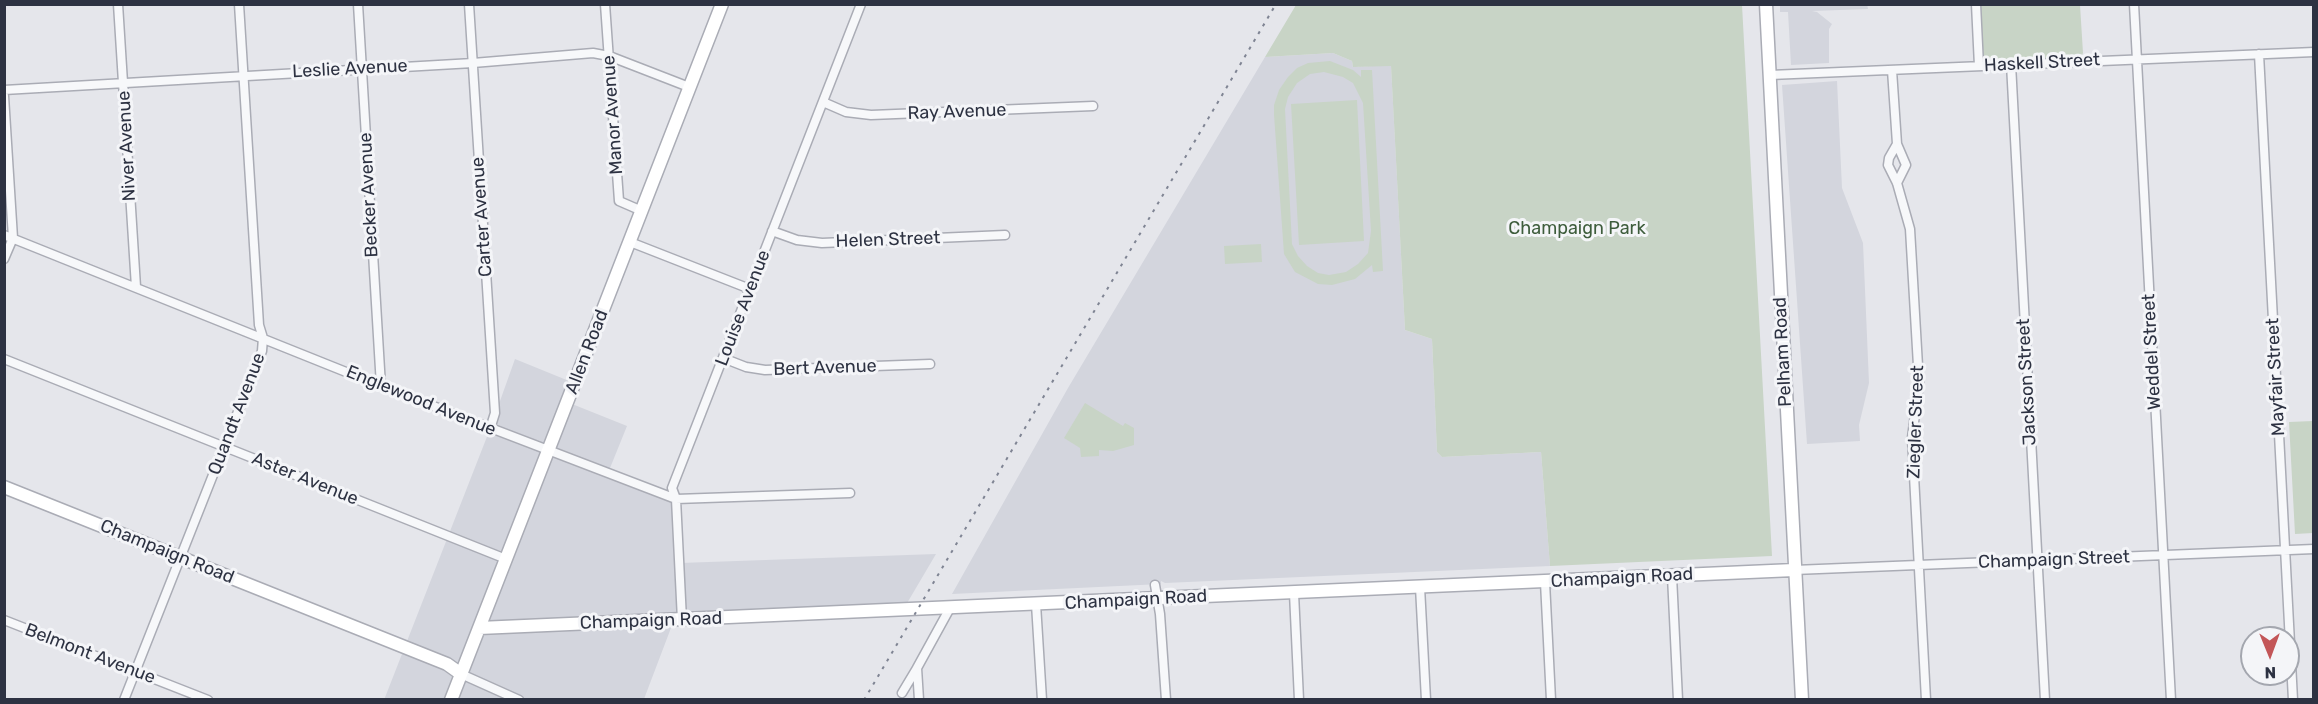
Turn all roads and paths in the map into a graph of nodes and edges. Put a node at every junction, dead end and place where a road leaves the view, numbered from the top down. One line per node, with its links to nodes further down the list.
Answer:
1 (118, 4): 22 (street, Niver Avenue)
2 (239, 4): 20 (street, Quandt Avenue)
3 (358, 4): 18 (street, Becker Avenue)
4 (469, 4): 15 (street, Carter Avenue)
5 (605, 4): 13 (street, Manor Avenue)
6 (722, 4): 23 (street, Allen Road)
7 (861, 4): 26 (street, Louise Avenue)
8 (1766, 4): 21 (street, Pelham Road)
9 (1976, 4): 17 (street)
10 (2134, 4): 14 (street, Weddel Street)
11 (2313, 52): 12 (street, Haskell Street)
12 (2259, 54): 14 (street, Haskell Street); 50 (street, Mayfair Street)
13 (609, 56): 15 (street, Leslie Avenue); 23 (street, Leslie Avenue); 30 (street, Manor Avenue)
14 (2137, 59): 16 (street, Haskell Street); 51 (street, Weddel Street)
15 (473, 63): 18 (street, Leslie Avenue); 43 (street, Carter Avenue)
16 (2011, 64): 17 (street, Haskell Street); 54 (street, Jackson Street)
17 (1979, 66): 19 (street, Haskell Street)
18 (362, 68): 20 (street, Leslie Avenue); 42 (street, Becker Avenue)
19 (1892, 70): 21 (street, Haskell Street); 28 (street, Ziegler Street)
20 (244, 75): 22 (street, Leslie Avenue); 38 (street, Quandt Avenue)
21 (1770, 75): 56 (street, Pelham Road)
22 (123, 83): 24 (street, Leslie Avenue); 36 (street, Niver Avenue)
23 (689, 87): 30 (street, Allen Road)
24 (4, 90)
25 (4, 96): 33 (street)
26 (823, 102): 27 (street, Ray Avenue); 31 (street, Louise Avenue)
27 (1093, 106)
28 (1897, 144): 29 (street, Ziegler Street); 29 (street, Ziegler Street)
29 (1897, 183): 55 (street, Ziegler Street)
30 (642, 211): 34 (street, Allen Road)
31 (772, 231): 32 (street, Helen Street); 37 (street, Louise Avenue)
32 (1005, 235)
33 (9, 237): 35 (street); 36 (street, Englewood Avenue)
34 (630, 242): 37 (street); 45 (street, Allen Road)
35 (4, 259)
36 (135, 287): 38 (street, Englewood Avenue)
37 (750, 289): 39 (street, Louise Avenue)
38 (264, 338): 42 (street, Englewood Avenue); 44 (street, Quandt Avenue)
39 (723, 358): 41 (street, Bert Avenue); 48 (street, Louise Avenue)
40 (4, 359): 44 (street, Aster Avenue)
41 (930, 364)
42 (381, 386): 43 (street, Englewood Avenue)
43 (490, 429): 45 (street, Englewood Avenue)
44 (225, 447): 52 (street, Quandt Avenue); 53 (street, Aster Avenue)
45 (548, 450): 48 (street, Englewood Avenue); 53 (street, Allen Road)
46 (4, 487): 52 (street, Champaign Road)
47 (850, 493): 48 (street, Englewood Avenue)
48 (676, 500): 66 (street, Louise Avenue)
49 (2313, 549): 50 (street, Champaign Street)
50 (2286, 550): 51 (street, Champaign Street); 87 (street, Mayfair Street)
51 (2163, 555): 54 (street, Champaign Street); 86 (street, Weddel Street)
52 (181, 557): 69 (street, Quandt Avenue); 70 (street, Champaign Road)
53 (506, 559): 67 (street, Allen Road)
54 (2037, 561): 55 (street, Champaign Street); 85 (street, Jackson Street)
55 (1918, 566): 56 (street, Champaign Street); 84 (street, Ziegler Street)
56 (1794, 570): 57 (street, Champaign Road); 83 (street, Pelham Road)
57 (1672, 576): 58 (street, Champaign Road); 82 (street)
58 (1545, 582): 60 (street, Champaign Road); 81 (street)
59 (1155, 585): 62 (street)
60 (1420, 587): 61 (street, Champaign Road); 80 (street)
61 (1294, 593): 62 (street, Champaign Road); 79 (street)
62 (1158, 598): 63 (street, Champaign Road); 78 (street)
63 (1036, 604): 64 (street, Champaign Road); 77 (street)
64 (950, 608): 66 (street, Champaign Road); 68 (street)
65 (4, 620): 69 (street, Belmont Avenue)
66 (682, 620): 67 (street, Champaign Road)
67 (479, 628): 70 (street, Allen Road)
68 (917, 668): 71 (street); 76 (street)
69 (135, 671): 72 (street, Quandt Avenue); 73 (street, Belmont Avenue)
70 (461, 674): 74 (street, Allen Road); 75 (street)
71 (902, 693)
72 (124, 699)
73 (208, 699)
74 (451, 699)
75 (519, 699)
76 (919, 699)
77 (1042, 699)
78 (1166, 699)
79 (1299, 699)
80 (1426, 699)
81 (1551, 699)
82 (1678, 699)
83 (1802, 699)
84 (1926, 699)
85 (2045, 699)
86 (2171, 699)
87 (2293, 699)

